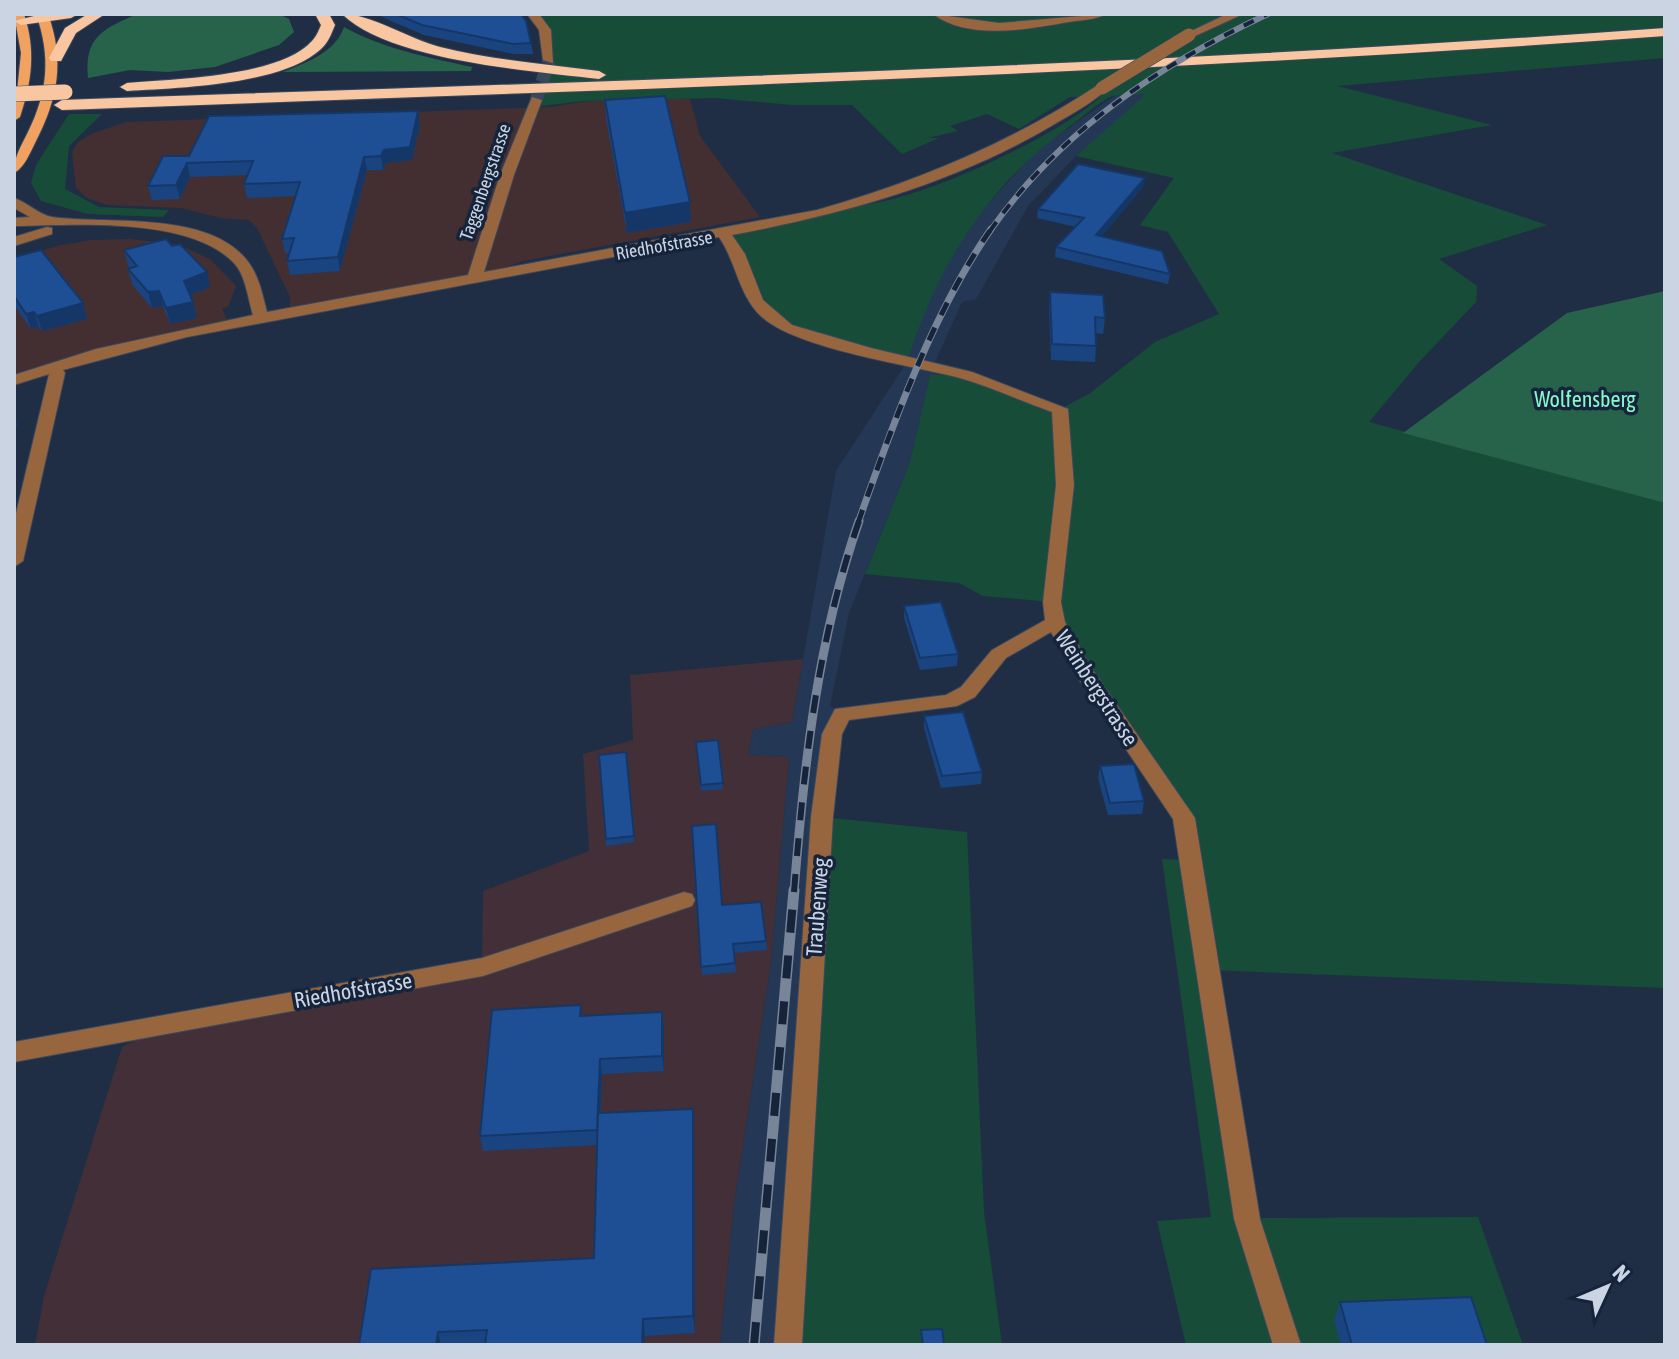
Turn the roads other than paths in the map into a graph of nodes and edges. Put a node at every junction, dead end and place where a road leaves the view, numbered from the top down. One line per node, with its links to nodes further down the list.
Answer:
1 (71, 14): 9 (highway)
2 (98, 14): 14 (highway)
3 (322, 14): 18 (highway)
4 (349, 14): 16 (highway)
5 (533, 14): 15 (street)
6 (939, 14): 7 (street)
7 (1100, 14)
8 (1212, 14): 10 (street)
9 (41, 15): 11 (highway); 14 (main road)
10 (1232, 16): 27 (street, Riedhofstrasse, bridge)
11 (19, 17): 21 (main road)
12 (1665, 20): 16 (highway)
13 (1665, 32): 18 (highway)
14 (56, 58): 22 (main road)
15 (549, 60)
16 (599, 75): 18 (highway)
17 (14, 94): 18 (highway, bridge)
18 (69, 96): 20 (highway)
19 (536, 100): 29 (street, Taggenbergstrasse)
20 (14, 106)
21 (14, 117)
22 (14, 169)
23 (14, 202): 25 (street)
24 (14, 222): 25 (street)
25 (48, 226): 26 (street); 28 (street); 30 (street)
26 (14, 232)
27 (724, 234): 29 (street, Riedhofstrasse); 34 (street, Weinbergstrasse)
28 (14, 242)
29 (474, 279): 30 (street, Riedhofstrasse)
30 (261, 318): 31 (street, Riedhofstrasse)
31 (52, 367): 32 (street, Riedhofstrasse); 33 (street)
32 (14, 380)
33 (14, 561)
34 (1055, 622): 37 (street, Traubenweg); 38 (street, Weinbergstrasse)
35 (684, 900): 36 (street, Riedhofstrasse)
36 (14, 1052)
37 (788, 1345)
38 (1287, 1345)

